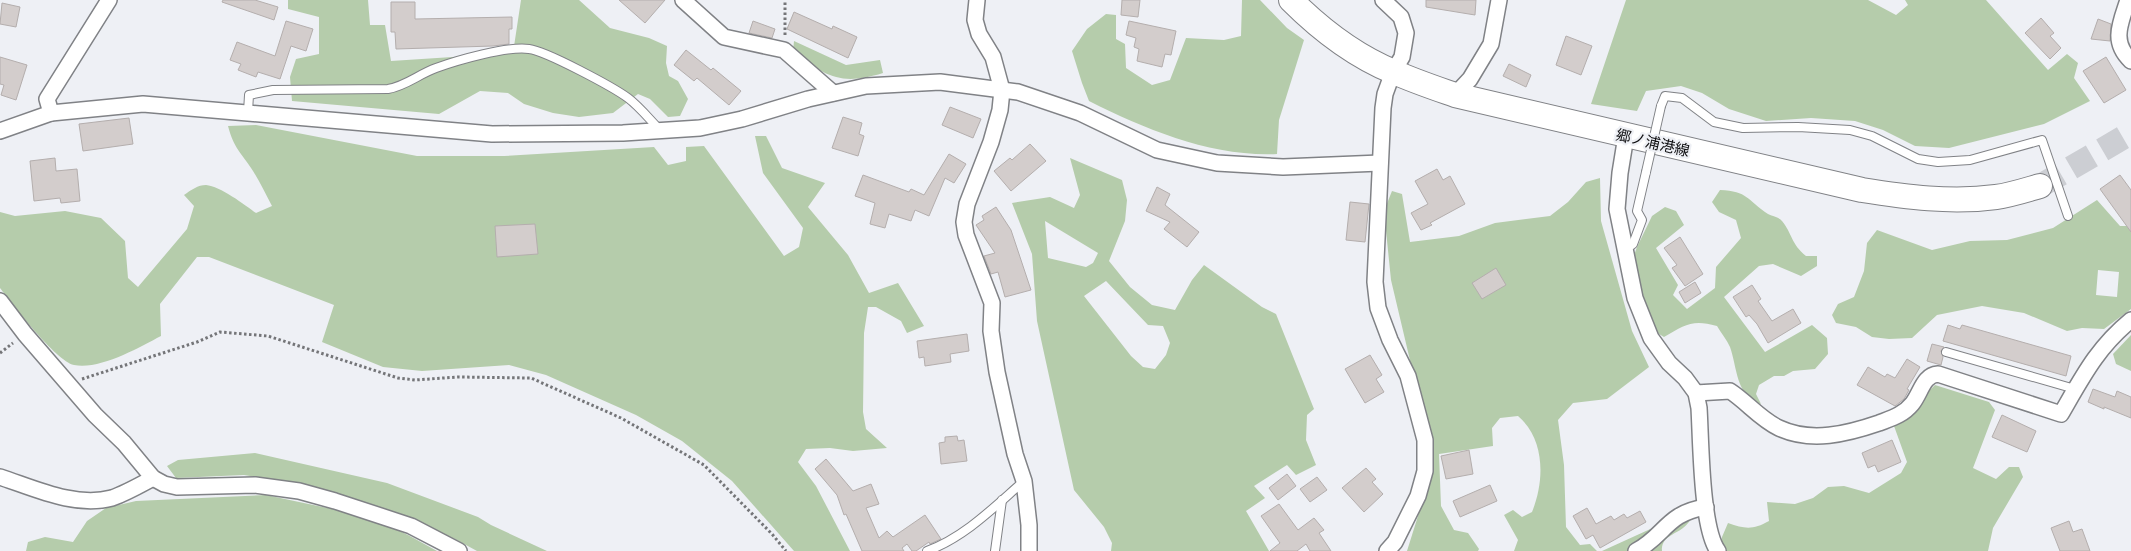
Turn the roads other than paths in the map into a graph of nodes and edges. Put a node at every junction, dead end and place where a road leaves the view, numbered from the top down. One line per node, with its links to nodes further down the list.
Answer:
1 (109, 0): 14 (street)
2 (683, 0): 11 (street)
3 (977, 0): 10 (street)
4 (1291, 0): 9 (main road, 郷ノ浦港線)
5 (1383, 0): 9 (street)
6 (1499, 0): 12 (street)
7 (2128, 8): 8 (street)
8 (2131, 61)
9 (1393, 72): 12 (main road, 郷ノ浦港線); 18 (street)
10 (1002, 90): 11 (street); 18 (street); 29 (street)
11 (833, 93): 15 (street)
12 (1455, 95): 17 (main road, 郷ノ浦港線)
13 (248, 112): 14 (street); 15 (street); 15 (lane)
14 (51, 113): 16 (street)
15 (660, 130)
16 (0, 131)
17 (1626, 136): 19 (main road, 郷ノ浦港線); 21 (street)
18 (1380, 163): 36 (street)
19 (2040, 186)
20 (2068, 216): 21 (lane, bridge)
21 (1624, 250): 26 (street)
22 (0, 301): 28 (street)
23 (2131, 320): 25 (street)
24 (1946, 352): 25 (lane)
25 (2075, 389): 26 (street)
26 (1696, 393): 31 (street)
27 (0, 477): 28 (street)
28 (153, 478): 32 (street)
29 (1024, 482): 30 (lane); 35 (street)
30 (1002, 500): 33 (lane); 34 (lane)
31 (1706, 507): 37 (street); 38 (street)
32 (459, 551)
33 (927, 551)
34 (996, 551)
35 (1029, 551)
36 (1387, 551)
37 (1636, 551)
38 (1718, 551)

